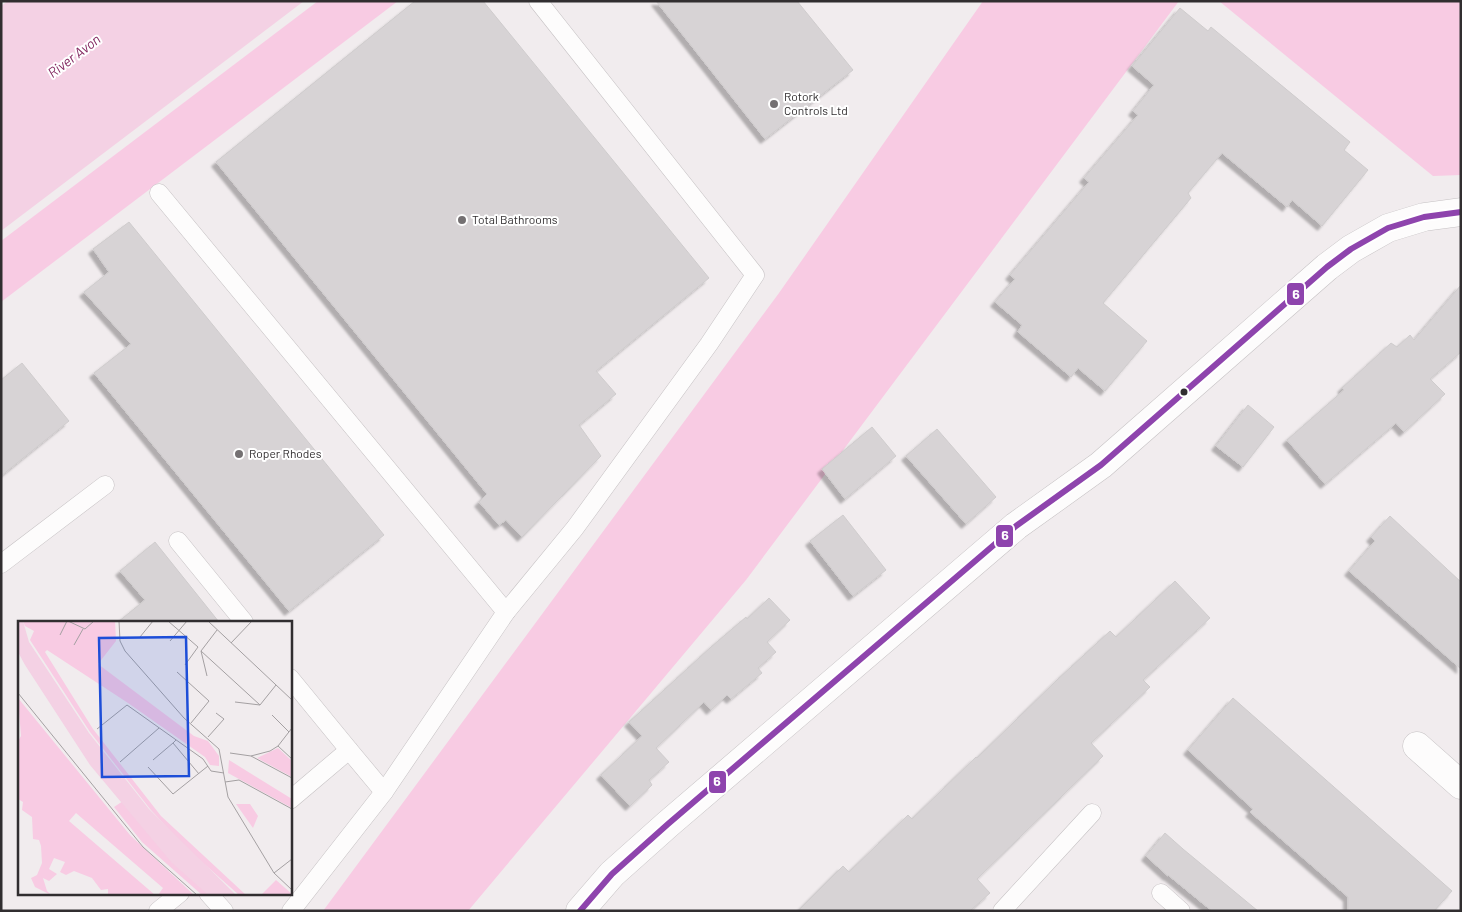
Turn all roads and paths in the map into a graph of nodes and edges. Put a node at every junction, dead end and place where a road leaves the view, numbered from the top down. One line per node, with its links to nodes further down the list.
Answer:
1 (538, 1): 7 (lane)
2 (160, 193): 7 (lane)
3 (1461, 212): 22 (street)
4 (105, 485): 6 (lane)
5 (178, 541): 8 (lane)
6 (1, 564)
7 (506, 612): 13 (lane)
8 (243, 621)
9 (291, 679): 11 (lane)
10 (1417, 746): 12 (street)
11 (349, 750): 13 (lane); 14 (lane)
12 (1461, 785)
13 (384, 792): 21 (lane)
14 (291, 799)
15 (1092, 813): 23 (lane)
16 (1161, 893): 24 (lane)
17 (179, 894): 19 (lane)
18 (209, 894): 20 (lane)
19 (158, 911)
20 (224, 911)
21 (292, 911)
22 (580, 911)
23 (1002, 911)
24 (1181, 911)

